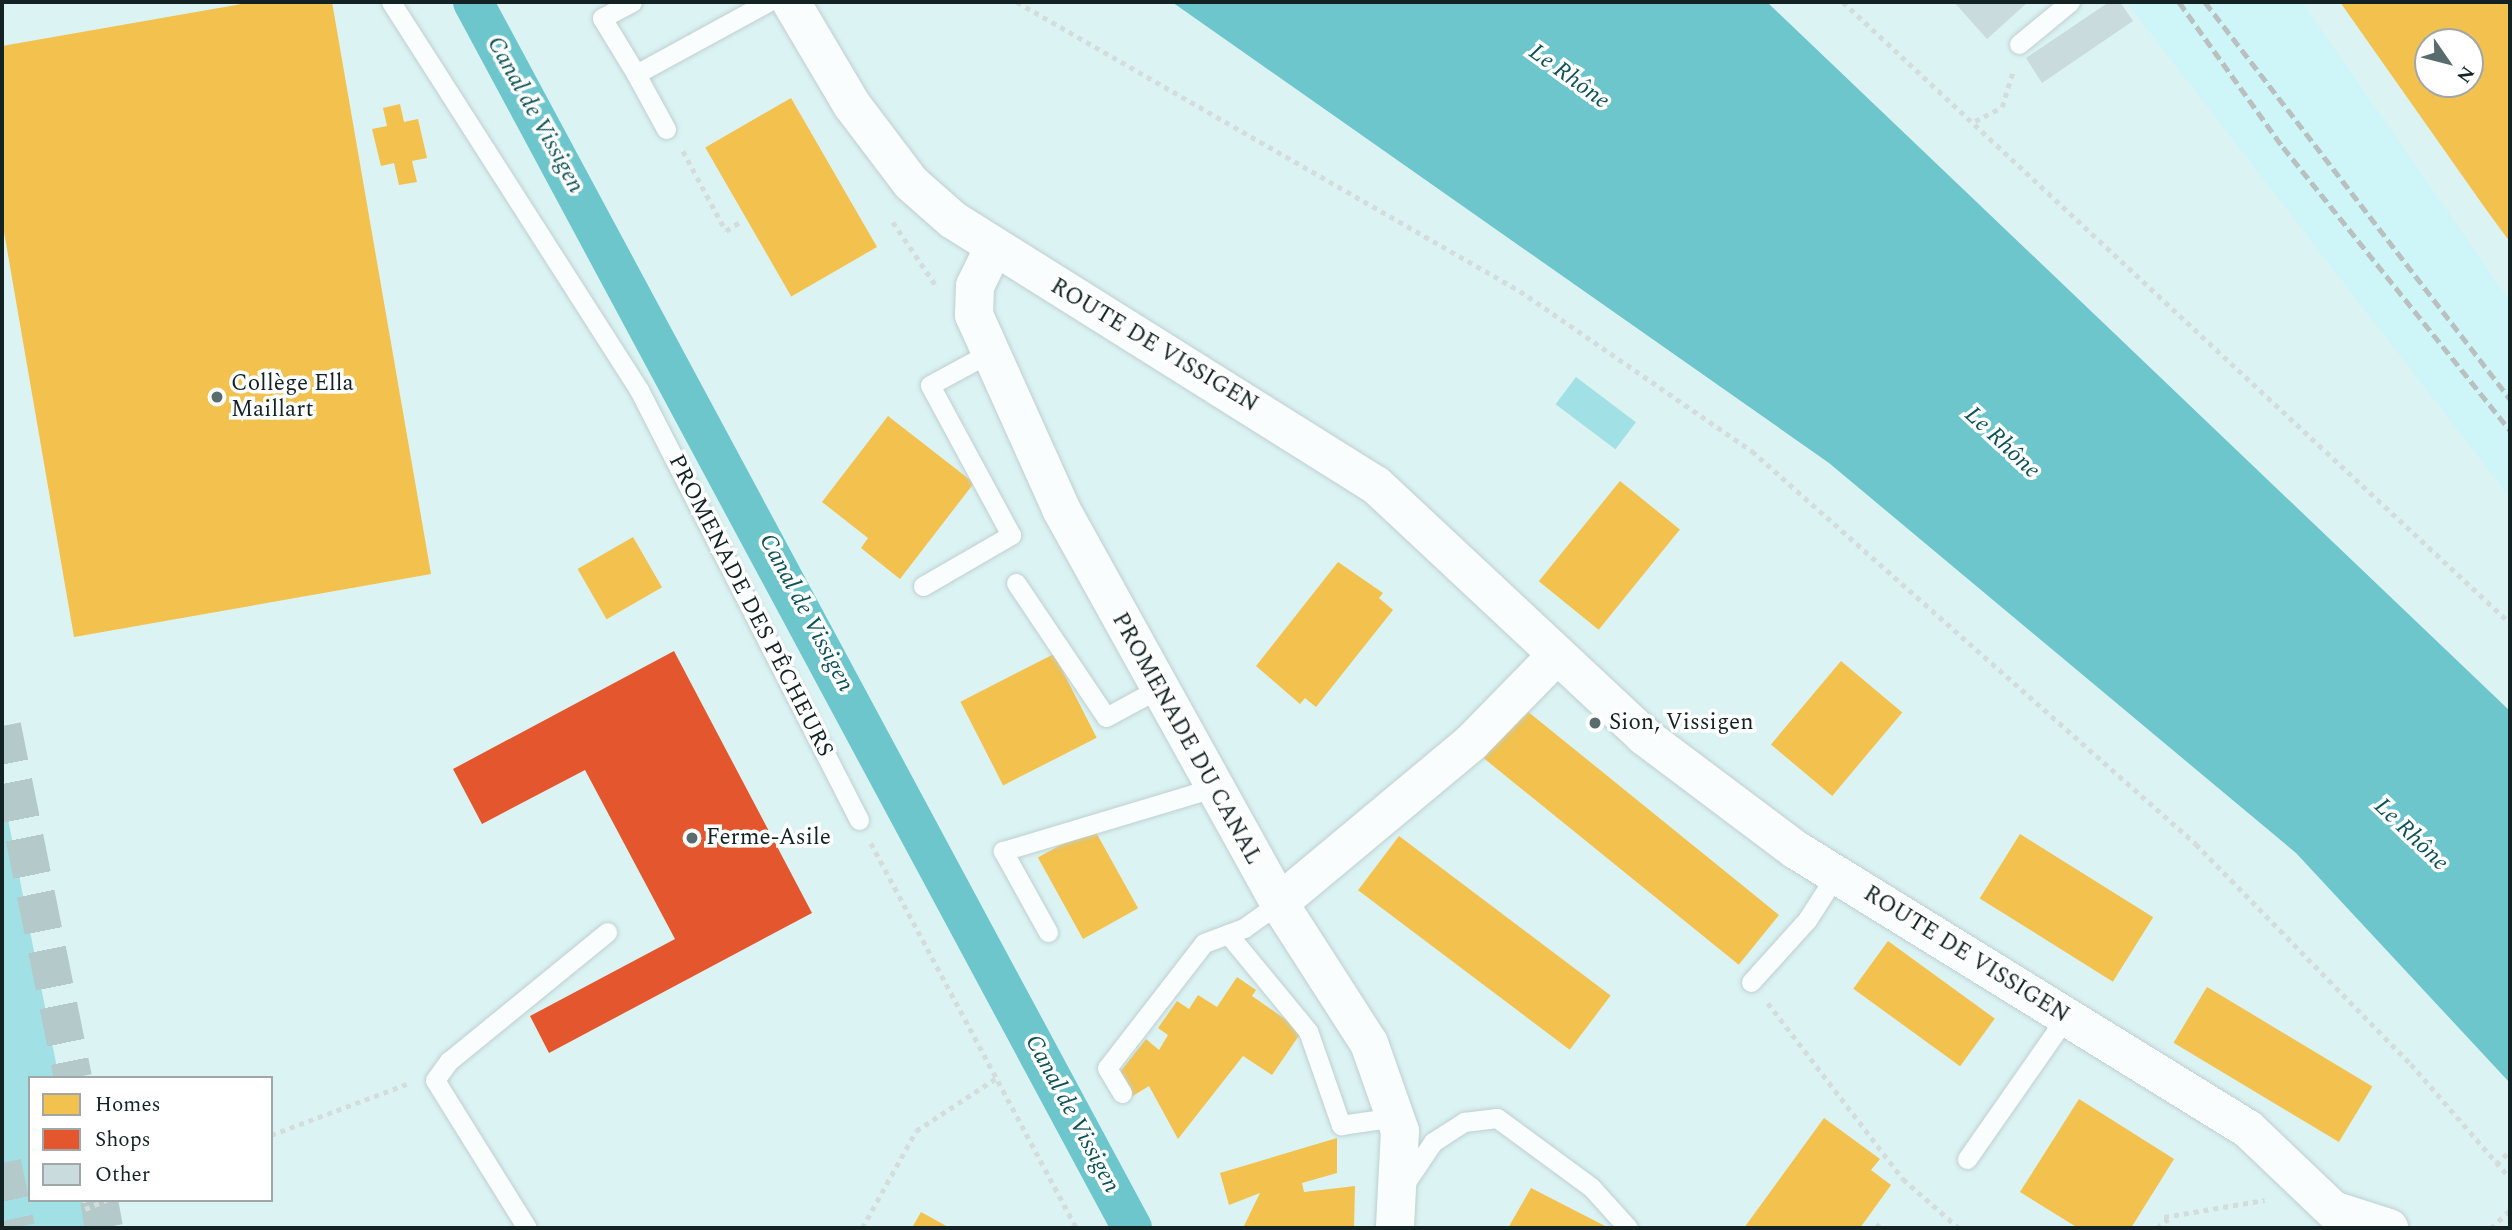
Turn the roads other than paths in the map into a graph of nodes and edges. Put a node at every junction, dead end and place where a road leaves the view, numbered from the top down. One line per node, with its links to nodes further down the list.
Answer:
1 (391, 2): 16 (lane, PROMENADE DES PÊCHEURS)
2 (632, 2): 7 (lane)
3 (768, 2): 7 (lane)
4 (791, 2): 9 (street, ROUTE DE VISSIGEN)
5 (2070, 2): 6 (lane)
6 (2019, 44)
7 (636, 74): 8 (lane)
8 (666, 129)
9 (993, 249): 10 (street, PROMENADE DU CANAL); 13 (street, ROUTE DE VISSIGEN)
10 (989, 353): 12 (lane); 14 (street, PROMENADE DU CANAL)
11 (1016, 583): 14 (lane)
12 (923, 586)
13 (1555, 657): 17 (street, ROUTE DE VISSIGEN); 18 (street)
14 (1156, 690): 15 (street, PROMENADE DU CANAL)
15 (1213, 788): 18 (street, PROMENADE DU CANAL); 20 (lane)
16 (859, 820)
17 (1836, 875): 22 (lane); 23 (street, ROUTE DE VISSIGEN)
18 (1279, 903): 21 (lane); 25 (street, PROMENADE DU CANAL)
19 (607, 932): 29 (lane)
20 (1048, 932)
21 (1228, 934): 24 (lane); 25 (lane)
22 (1751, 982)
23 (2066, 1017): 26 (lane); 28 (street, ROUTE DE VISSIGEN)
24 (1122, 1093)
25 (1396, 1117): 27 (street, PROMENADE DU CANAL)
26 (1967, 1159)
27 (1396, 1211): 30 (lane)
28 (2327, 1219): 31 (street, ROUTE DE VISSIGEN)
29 (527, 1228)
30 (1628, 1228)
31 (2389, 1228)

